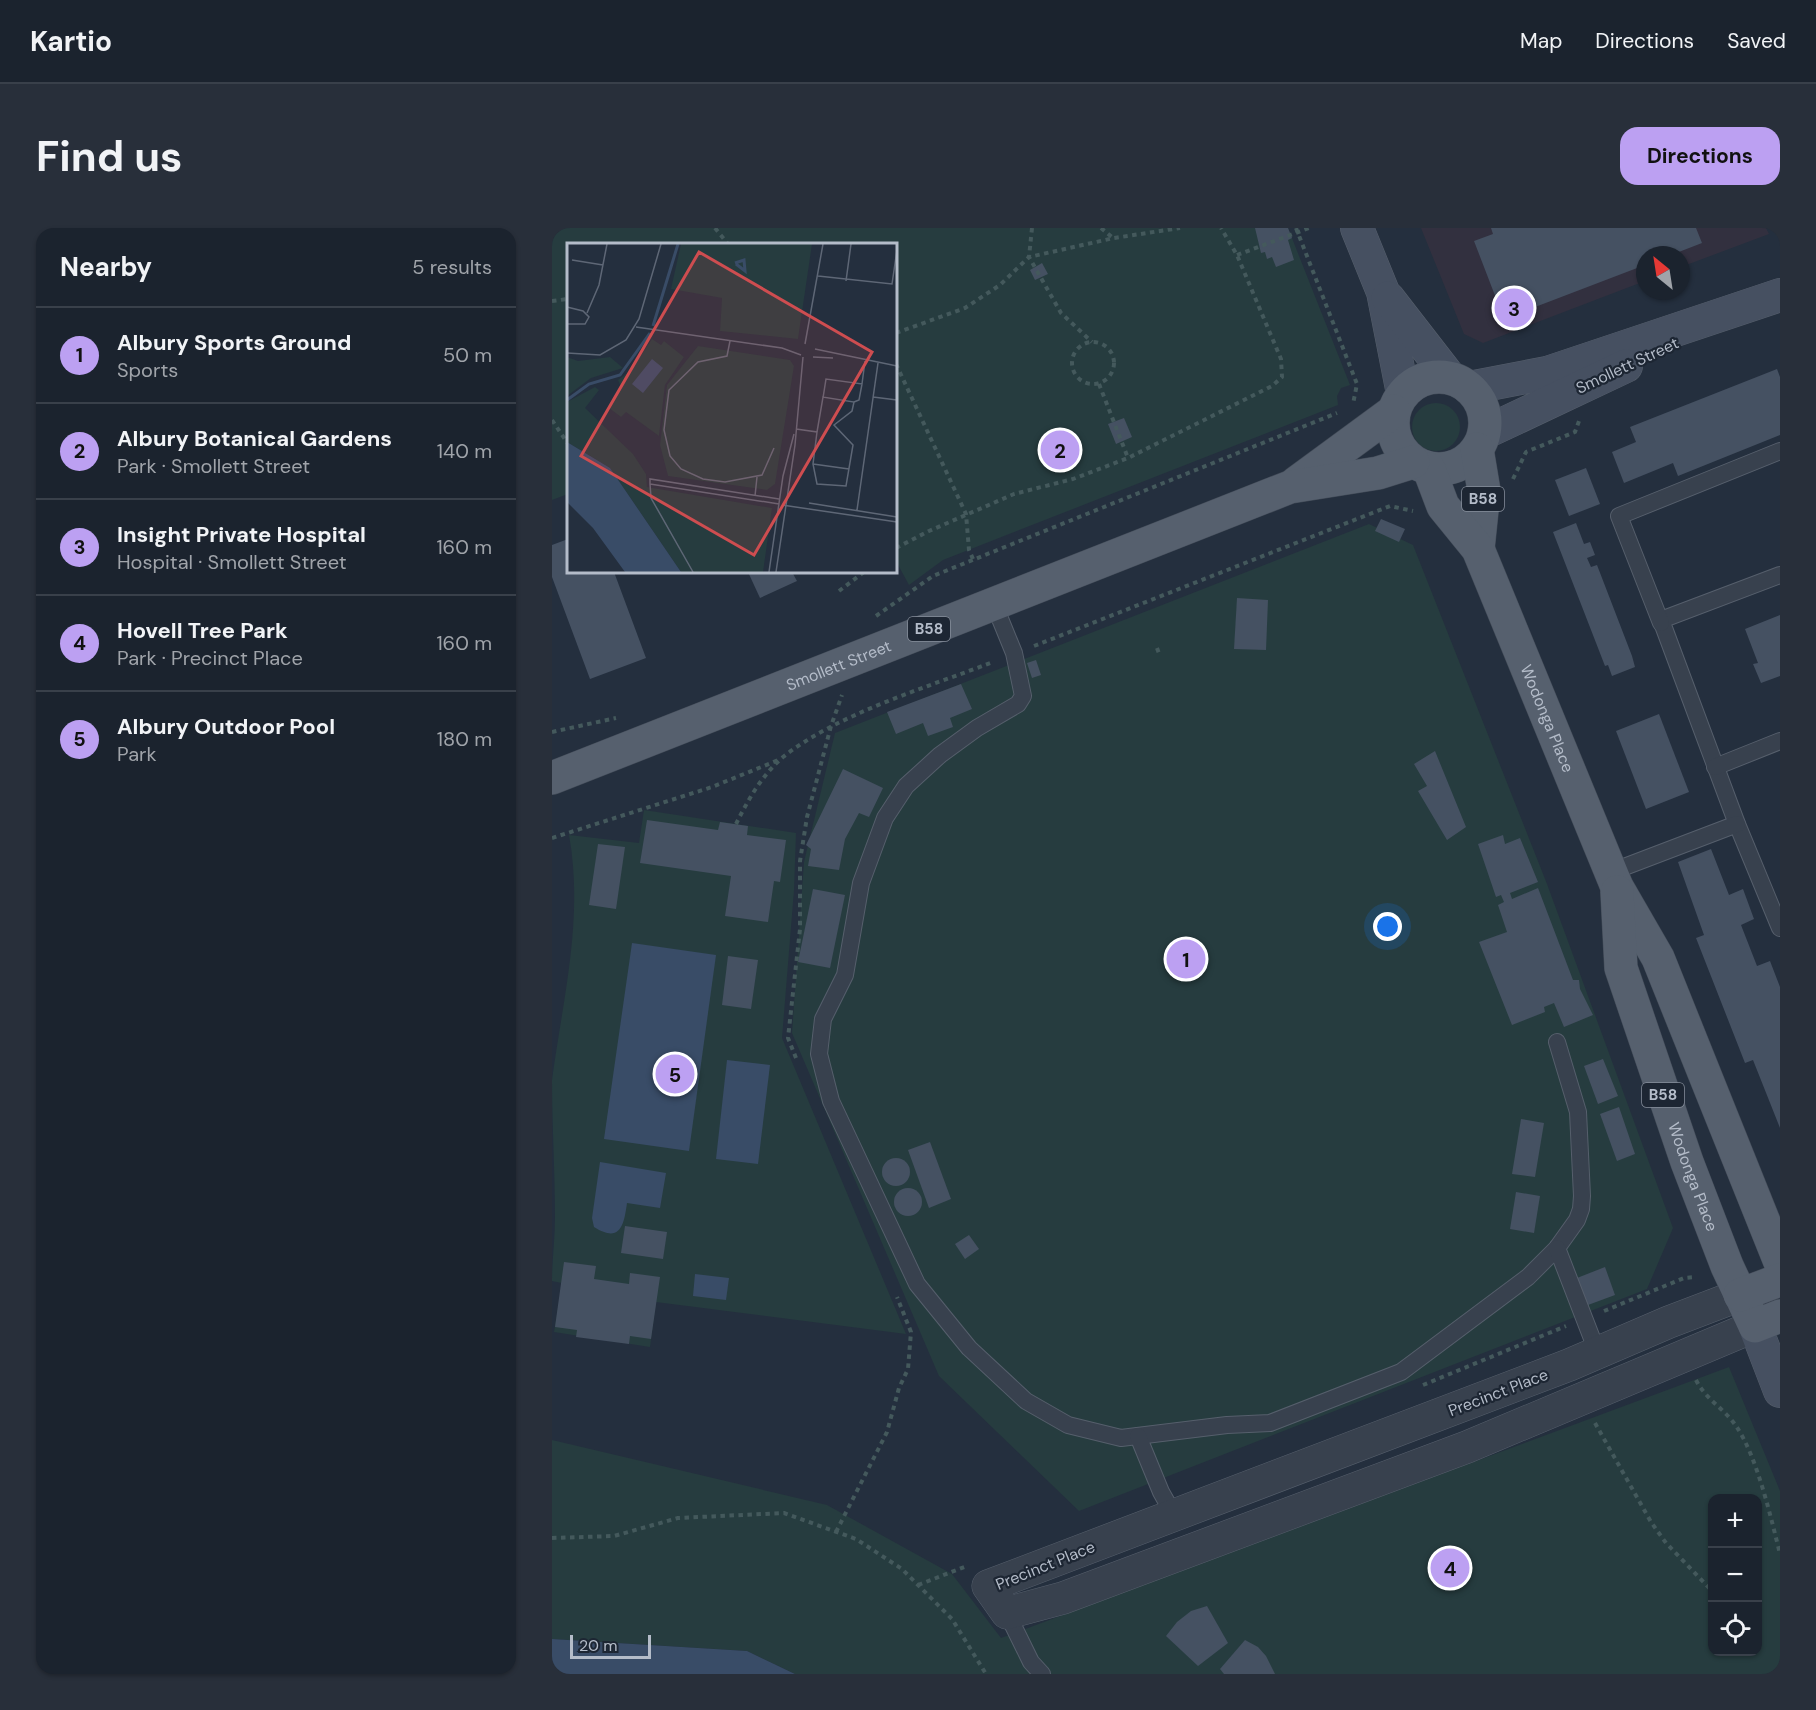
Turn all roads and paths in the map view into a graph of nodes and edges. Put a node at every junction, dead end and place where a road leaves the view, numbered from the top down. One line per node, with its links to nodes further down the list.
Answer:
1 (715, 228): 10 (path)
2 (1032, 228): 12 (path)
3 (1101, 228): 9 (path)
4 (1180, 228): 9 (path)
5 (1221, 228): 11 (path)
6 (1309, 228): 8 (path)
7 (1357, 228): 13 (street)
8 (1297, 230): 11 (path); 23 (path)
9 (1114, 238): 12 (path)
10 (727, 243)
11 (1237, 255): 30 (path)
12 (1029, 257): 17 (path); 18 (path)
13 (1383, 291): 20 (street); 22 (street)
14 (567, 299): 15 (path)
15 (552, 301)
16 (1777, 303): 20 (street, Smollett Street); 27 (street, Smollett Street)
17 (897, 333)
18 (1092, 342): 21 (path); 21 (path)
19 (897, 366): 35 (path)
20 (1459, 383): 22 (main road, B58); 27 (main road, B58)
21 (1099, 384): 30 (path)
22 (1398, 403): 31 (main road, B58); 33 (main road, Smollett Street / B58)
23 (1347, 408)
24 (1341, 411): 38 (path)
25 (552, 420): 28 (path)
26 (1575, 432): 32 (path)
27 (1480, 441): 31 (main road, B58); 37 (main road, Wodonga Place / B58)
28 (567, 442)
29 (1780, 451): 44 (lane)
30 (1128, 458): 35 (path)
31 (1421, 465): 33 (main road, Smollett Street / B58); 37 (main road, Wodonga Place / B58)
32 (1512, 480)
33 (1290, 487): 42 (main road, Smollett Street / B58)
34 (1417, 512): 46 (path)
35 (966, 514): 36 (path); 38 (path)
36 (897, 548)
37 (1478, 549): 57 (main road, Wodonga Place / B58)
38 (973, 559): 43 (path)
39 (863, 573): 41 (path)
40 (1780, 575): 44 (lane)
41 (839, 591)
42 (994, 604): 46 (lane); 53 (main road, Smollett Street / B58)
43 (890, 607)
44 (1662, 623): 52 (lane)
45 (1157, 648): 47 (path)
46 (1014, 653): 51 (path); 72 (lane)
47 (1160, 656)
48 (564, 729): 49 (path)
49 (552, 732)
50 (1780, 741): 52 (lane)
51 (782, 758): 54 (path); 56 (path)
52 (1715, 767): 55 (lane)
53 (560, 774)
54 (736, 824)
55 (1737, 824): 57 (lane); 58 (lane)
56 (552, 838)
57 (1614, 879): 61 (main road, Wodonga Place / B58); 63 (main road, Wodonga Place / B58)
58 (1780, 928)
59 (1557, 1042): 60 (lane)
60 (1557, 1248): 65 (lane); 72 (lane)
61 (1780, 1262)
62 (1780, 1280): 63 (main road)
63 (1740, 1295): 64 (main road, Wodonga Place / B58); 65 (street, Precinct Place)
64 (1767, 1321): 68 (street, Precinct Place); 70 (street, Wodonga Place)
65 (1612, 1347): 66 (street, Precinct Place); 68 (street)
66 (1569, 1365): 71 (street, Precinct Place); 73 (street, Precinct Place)
67 (908, 1369): 74 (path)
68 (1639, 1374): 71 (street, Precinct Place)
69 (1694, 1374): 76 (path)
70 (1780, 1391)
71 (1588, 1407): 77 (path); 78 (street, Precinct Place)
72 (1138, 1436): 73 (lane)
73 (1174, 1515): 78 (street, Precinct Place)
74 (836, 1532): 75 (path); 79 (path)
75 (552, 1538)
76 (1780, 1554)
77 (1708, 1586)
78 (1007, 1613): 80 (lane)
79 (986, 1674)
80 (1042, 1674)

